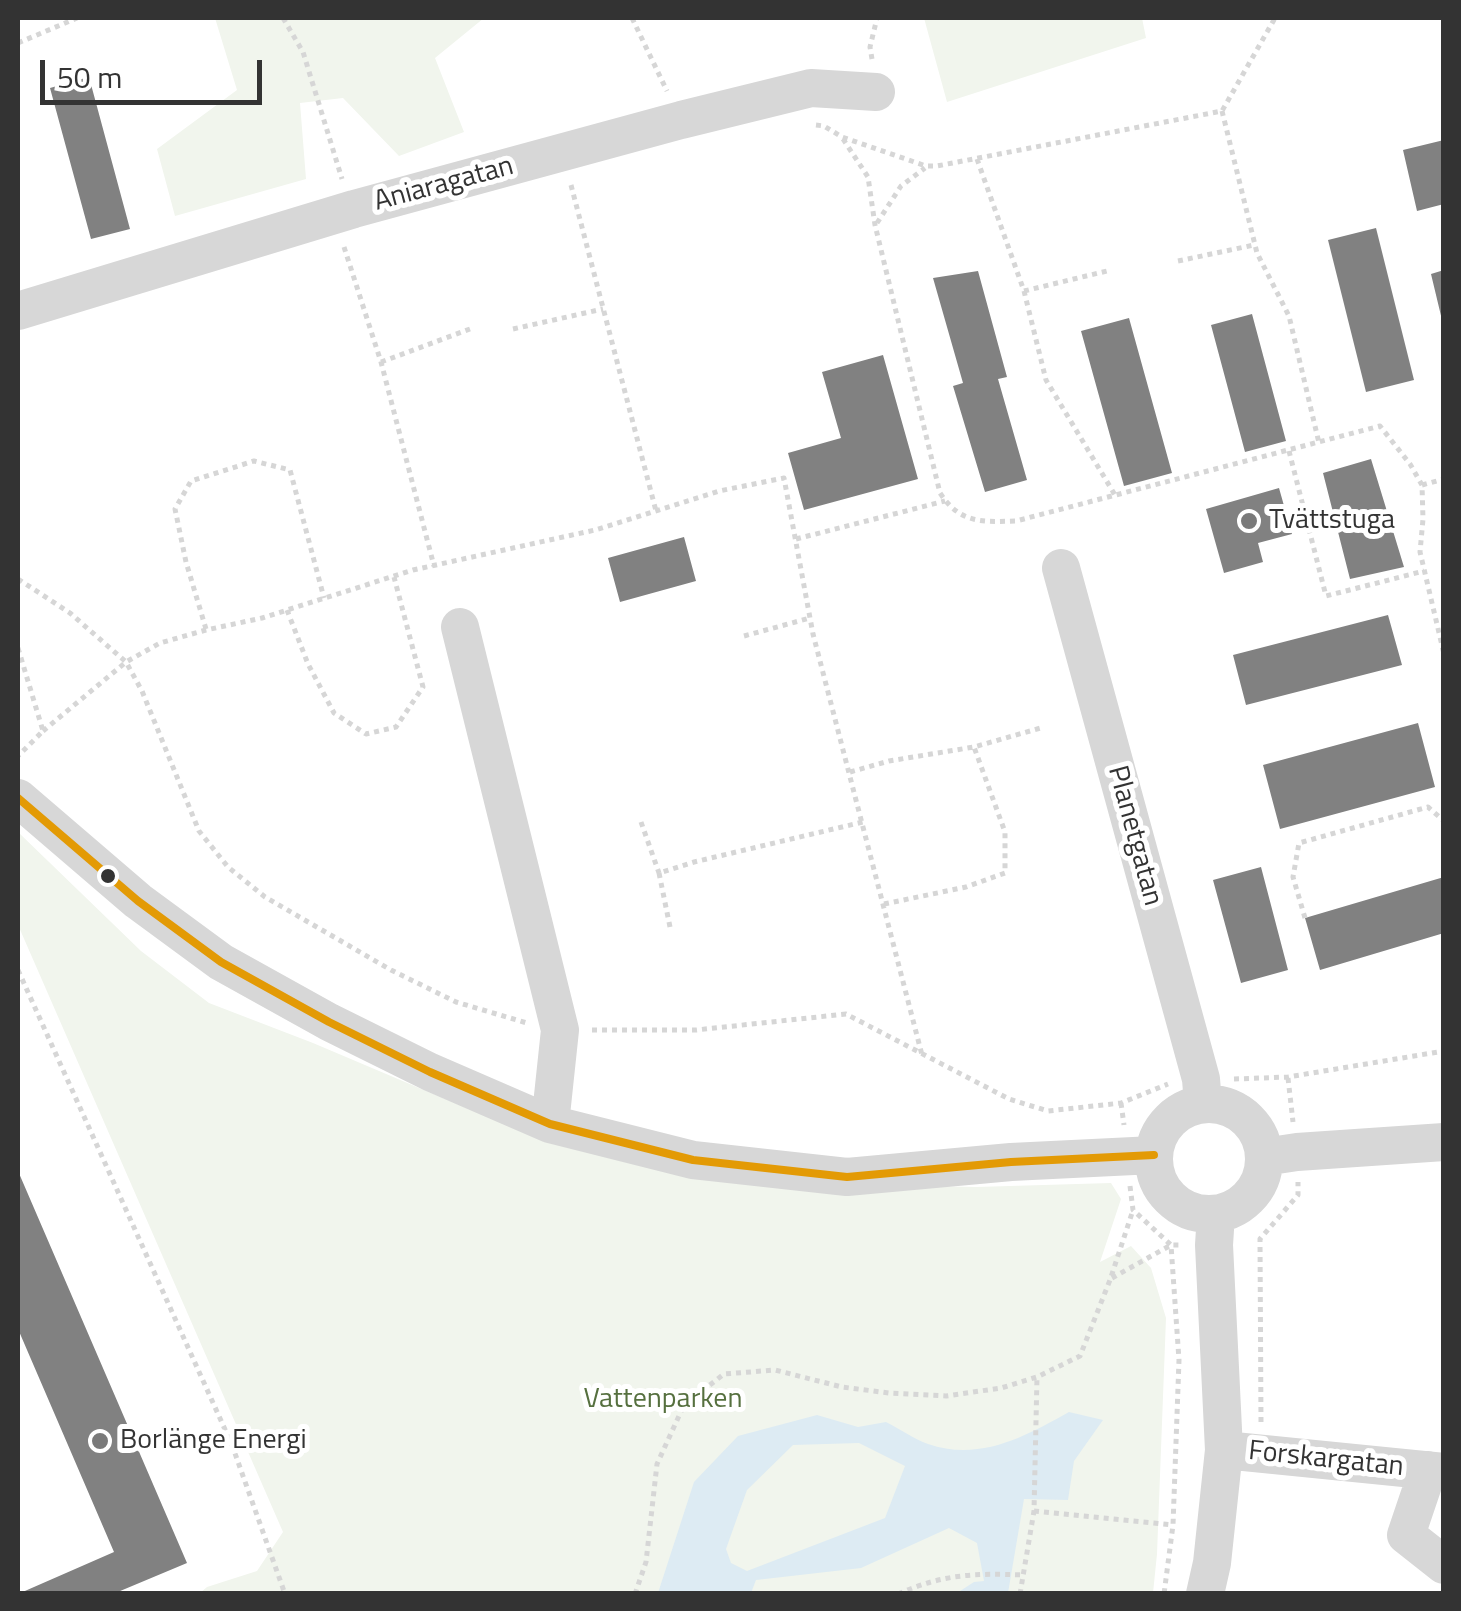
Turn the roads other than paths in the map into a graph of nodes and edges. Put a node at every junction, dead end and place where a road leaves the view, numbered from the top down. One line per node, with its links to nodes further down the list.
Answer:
1 (876, 92): 2 (street, Aniaragatan)
2 (18, 311)
3 (1061, 568): 6 (street, Planetgatan)
4 (460, 627): 7 (street)
5 (18, 798): 7 (street)
6 (1202, 1091): 9 (street); 10 (street)
7 (550, 1124): 9 (street)
8 (1444, 1142): 10 (street)
9 (1140, 1156): 11 (street)
10 (1264, 1157): 11 (street)
11 (1216, 1214): 12 (street)
12 (1243, 1451): 13 (street, Forskargatan); 15 (street)
13 (1436, 1471): 14 (street, Forskargatan)
14 (1444, 1564)
15 (1205, 1594)

